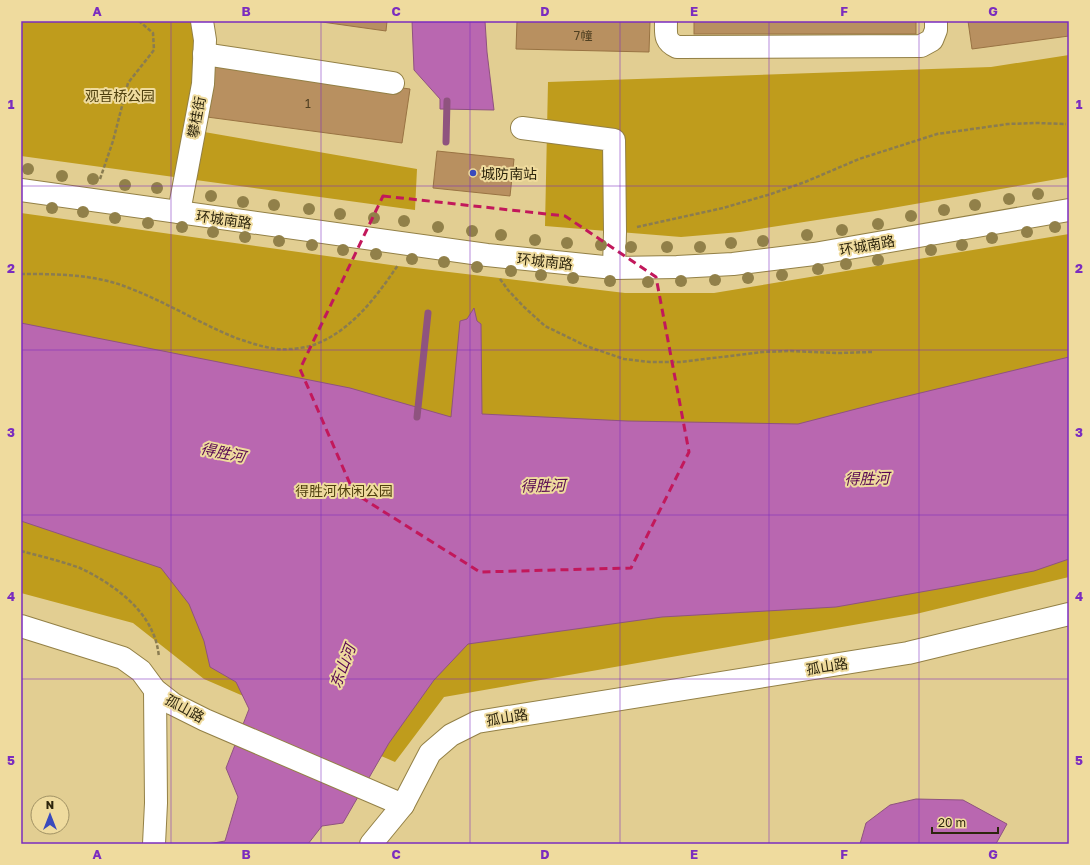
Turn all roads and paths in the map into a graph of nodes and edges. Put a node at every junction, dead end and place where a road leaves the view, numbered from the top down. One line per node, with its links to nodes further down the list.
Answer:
1 (139, 21): 10 (path)
2 (202, 21): 5 (street, 攀桂街)
3 (666, 21): 4 (street)
4 (936, 21)
5 (204, 54): 6 (street); 12 (street, 攀桂街)
6 (393, 83)
7 (1066, 124): 13 (path)
8 (522, 128): 13 (street)
9 (21, 190): 10 (street, 环城南路)
10 (93, 200): 12 (street, 环城南路)
11 (1069, 210): 15 (street, 环城南路)
12 (179, 212): 15 (street, 环城南路)
13 (615, 232): 15 (street)
14 (398, 266): 16 (path)
15 (614, 268)
16 (21, 274)
17 (499, 277): 18 (path)
18 (872, 352)
19 (21, 551): 22 (path)
20 (1069, 614): 24 (street, 孤山路)
21 (21, 626): 23 (street, 孤山路)
22 (158, 651)
23 (155, 690): 24 (street, 孤山路); 25 (street)
24 (403, 805): 26 (street)
25 (154, 844)
26 (371, 844)

